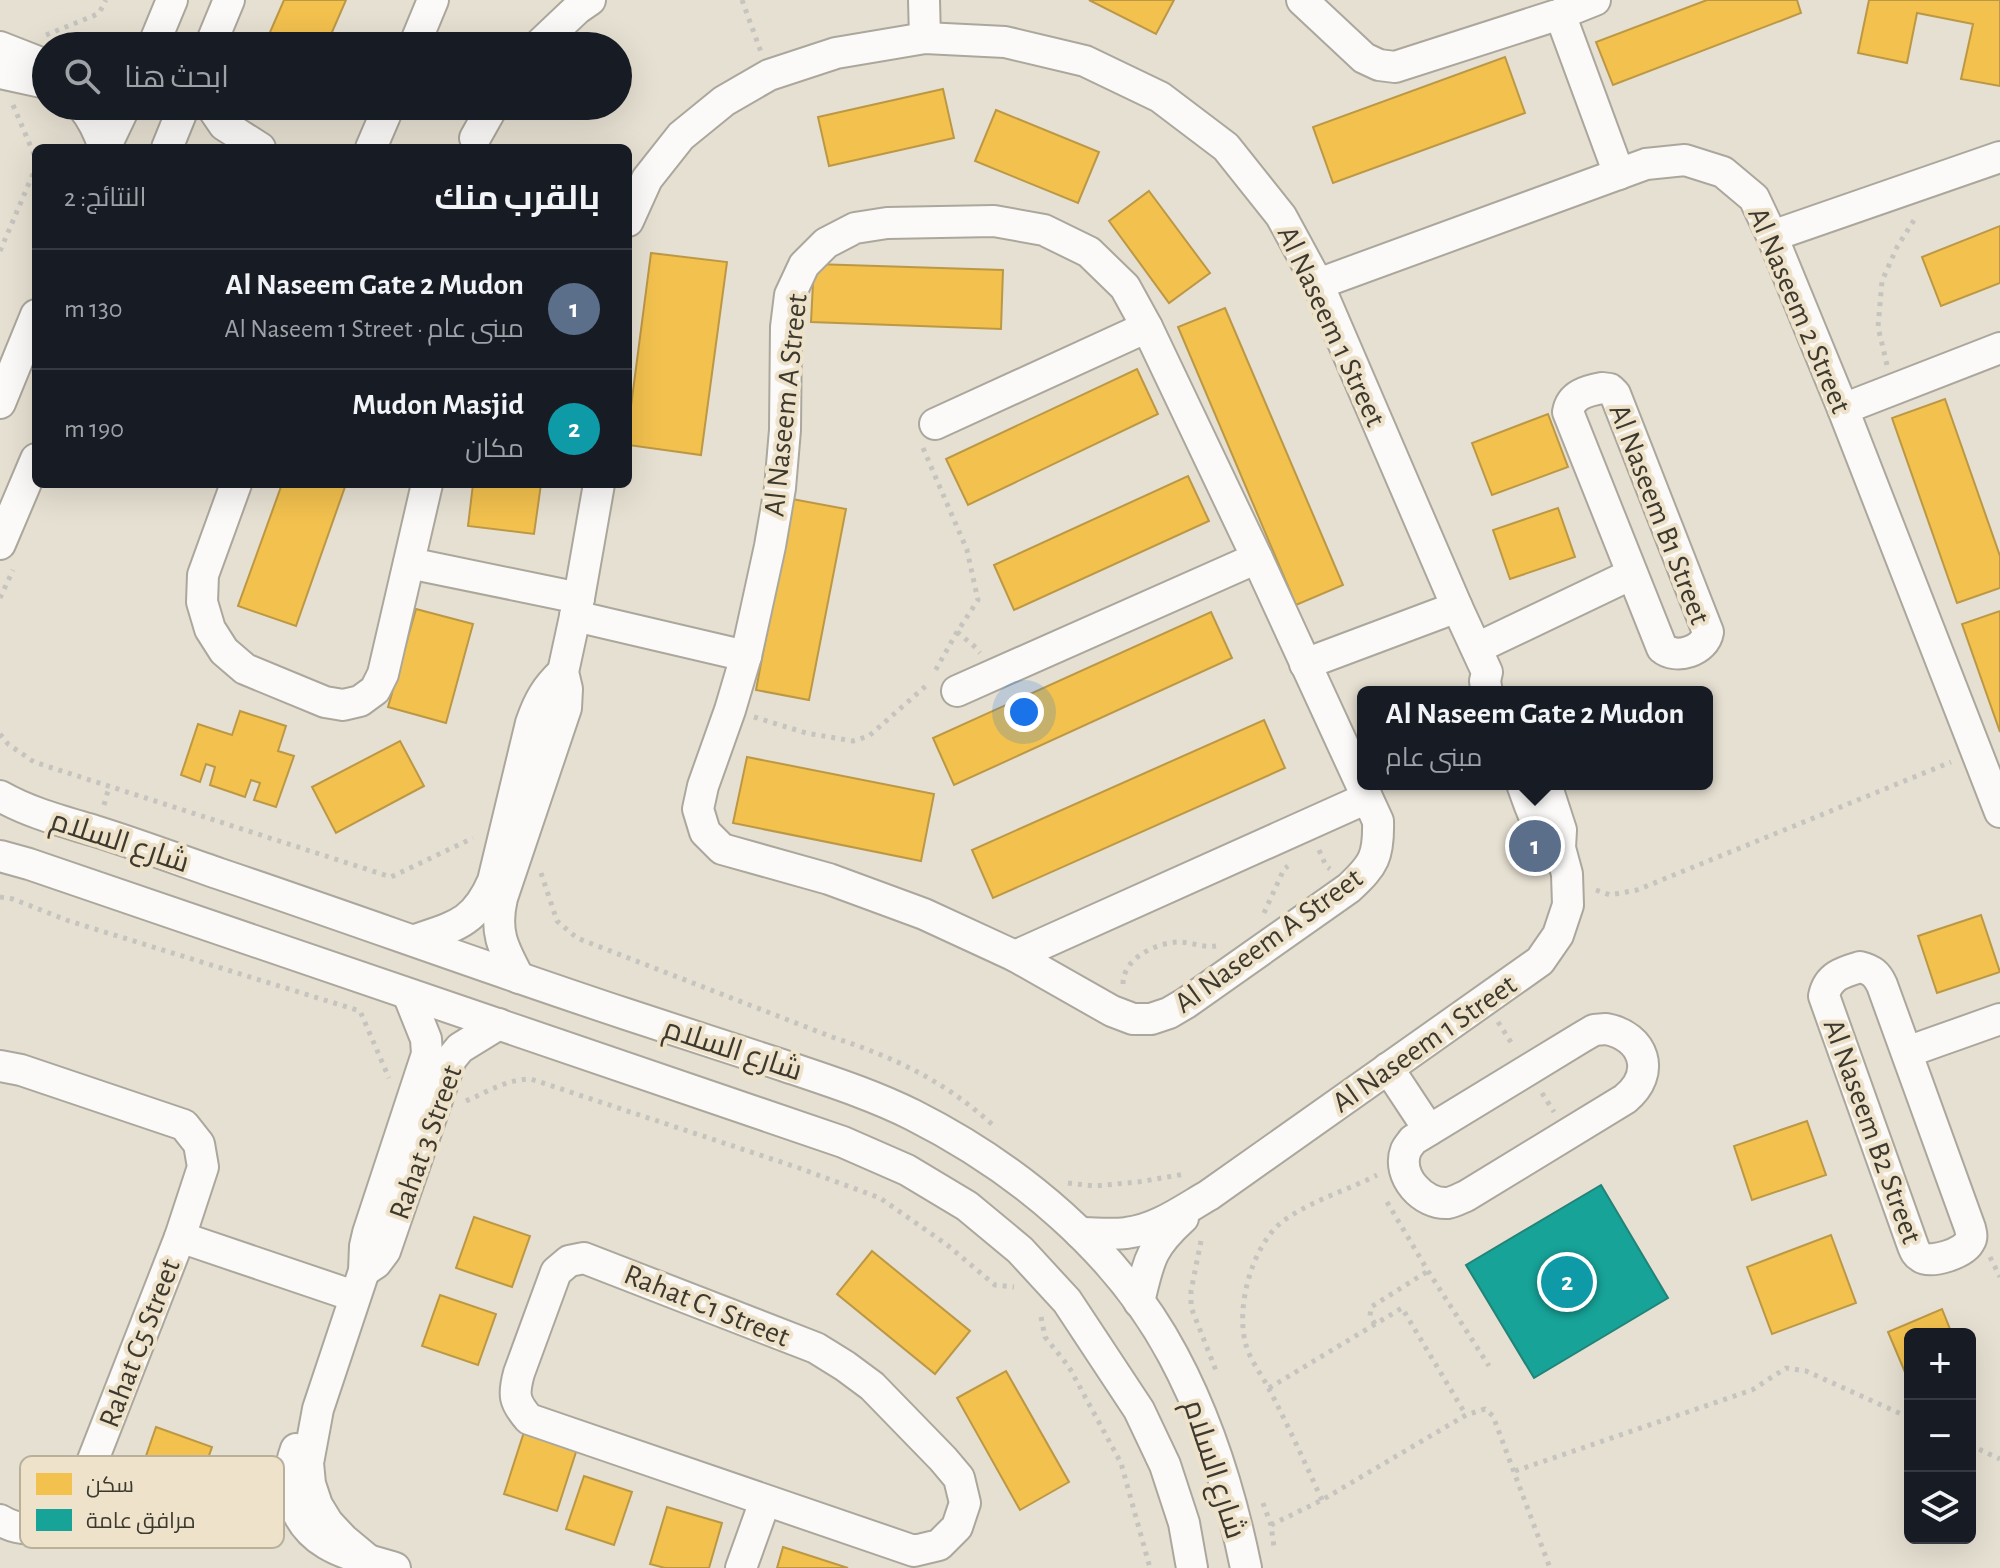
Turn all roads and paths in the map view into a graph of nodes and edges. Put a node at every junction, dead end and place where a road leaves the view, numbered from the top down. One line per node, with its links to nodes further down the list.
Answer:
1 (106, 0): 11 (path)
2 (172, 0): 12 (street)
3 (229, 0): 13 (street)
4 (433, 0): 14 (street)
5 (742, 0): 21 (path)
6 (924, 0): 16 (street)
7 (1302, 0): 10 (street)
8 (1595, 0): 10 (street)
9 (580, 3): 15 (street)
10 (1560, 14): 37 (street)
11 (58, 32)
12 (159, 32)
13 (216, 32)
14 (420, 32)
15 (552, 32)
16 (925, 38): 21 (street, Al Naseem 1 Street); 43 (street, Al Naseem 1 Street)
17 (32, 44): 18 (path)
18 (3, 57): 19 (street); 20 (street)
19 (32, 62)
20 (32, 75)
21 (769, 75): 39 (street, Al Naseem 1 Street)
22 (12, 103): 35 (path)
23 (92, 120): 30 (street)
24 (118, 120): 31 (street)
25 (178, 120): 32 (street)
26 (221, 120): 33 (street)
27 (383, 120): 34 (street)
28 (485, 120): 29 (street)
29 (475, 138)
30 (102, 144)
31 (106, 144)
32 (169, 144)
33 (254, 144)
34 (373, 144)
35 (32, 150)
36 (2000, 157): 41 (street)
37 (1619, 174): 41 (street, Al Naseem 2 Street); 43 (street, Al Naseem 2 Street)
38 (32, 176): 42 (path)
39 (632, 212)
40 (1916, 216): 47 (path)
41 (1772, 236): 49 (street, Al Naseem 2 Street)
42 (0, 251)
43 (1318, 284): 60 (street, Al Naseem 1 Street)
44 (32, 325): 48 (street)
45 (1147, 327): 50 (street); 56 (street, Al Naseem A Street); 61 (street, Al Naseem A Street)
46 (2000, 348): 47 (street)
47 (1894, 389): 49 (street)
48 (0, 403)
49 (1843, 409): 68 (street, Al Naseem 2 Street)
50 (935, 424): 66 (path)
51 (32, 468): 55 (street)
52 (235, 488): 57 (street)
53 (426, 488): 57 (street)
54 (598, 488): 59 (street)
55 (0, 544)
56 (1257, 558): 62 (street, Al Naseem A Street); 65 (street)
57 (409, 563): 59 (street)
58 (1632, 574): 58 (street, Al Naseem B1 Street); 63 (street, Al Naseem B1 Street)
59 (577, 607): 61 (street); 75 (street)
60 (1457, 607): 62 (street); 63 (street, Al Naseem 1 Street)
61 (746, 656): 66 (street, Al Naseem A Street)
62 (1305, 664): 69 (street, Al Naseem A Street)
63 (1483, 671): 64 (street, Al Naseem 1 Street)
64 (1506, 686)
65 (957, 691)
66 (730, 710): 88 (street, Al Naseem A Street)
67 (0, 734): 78 (path)
68 (1976, 752): 76 (street, Al Naseem 2 Street); 81 (path)
69 (1357, 776)
70 (1363, 790): 74 (street, Al Naseem A Street)
71 (1524, 790): 81 (street)
72 (1556, 791): 81 (street, Al Naseem 1 Street)
73 (0, 796): 86 (street, شارع السلام)
74 (1367, 798): 77 (street); 91 (street, Al Naseem A Street)
75 (522, 807): 86 (street); 89 (street)
76 (2000, 812)
77 (1323, 817): 79 (path); 88 (street)
78 (475, 837)
79 (1309, 853)
80 (0, 856): 90 (street, شارع السلام)
81 (1563, 861): 96 (street, Al Naseem 1 Street)
82 (1292, 862): 85 (path)
83 (541, 871): 99 (path)
84 (0, 897): 98 (path)
85 (1263, 916)
86 (415, 940): 89 (street, شارع السلام)
87 (1222, 945): 91 (path)
88 (1015, 956): 91 (street, Al Naseem A Street)
89 (519, 978): 105 (street, شارع السلام)
90 (408, 994): 93 (street, شارع السلام); 98 (street, Rahat 3 Street)
91 (1133, 1019)
92 (2000, 1019): 94 (street, Al Naseem B2 Street)
93 (499, 1024): 98 (street, Rahat 3 Street); 132 (street, شارع السلام)
94 (1907, 1052): 94 (street, Al Naseem B2 Street)
95 (0, 1066): 106 (street, Rahat C5 Street)
96 (1380, 1074): 100 (street); 104 (street, Al Naseem 1 Street)
97 (465, 1102): 109 (path)
98 (417, 1121): 108 (street, Rahat 3 Street)
99 (997, 1129)
100 (1416, 1145): 100 (street); 115 (path)
101 (1185, 1174): 102 (path)
102 (1063, 1182)
103 (1380, 1191): 107 (path)
104 (1209, 1195): 105 (street, Al Naseem 1 Street); 110 (street, Al Naseem 1 Street); 114 (path)
105 (1080, 1233): 110 (street, شارع السلام)
106 (180, 1237): 108 (street, Rahat C5 Street); 119 (street, Rahat C5 Street)
107 (1428, 1271): 112 (path); 113 (path)
108 (359, 1283): 129 (street, Rahat 3 Street)
109 (1024, 1294)
110 (1139, 1302): 133 (street, شارع السلام)
111 (1040, 1309): 131 (path)
112 (1375, 1324): 115 (path); 116 (path)
113 (1489, 1366)
114 (1218, 1378)
115 (1269, 1388): 123 (path)
116 (1466, 1415): 121 (path); 123 (path)
117 (1904, 1415): 121 (path)
118 (1976, 1448): 120 (path)
119 (94, 1456)
120 (2000, 1459)
121 (1515, 1471): 134 (path)
122 (1262, 1499): 126 (path)
123 (1322, 1500): 126 (path)
124 (765, 1501): 124 (street, Rahat C1 Street); 130 (street)
125 (0, 1520): 127 (street, Rahat C5 Street)
126 (1271, 1525): 128 (path)
127 (20, 1527)
128 (1275, 1558)
129 (381, 1564)
130 (741, 1568)
131 (1150, 1568)
132 (1192, 1568)
133 (1246, 1568)
134 (1550, 1568)

